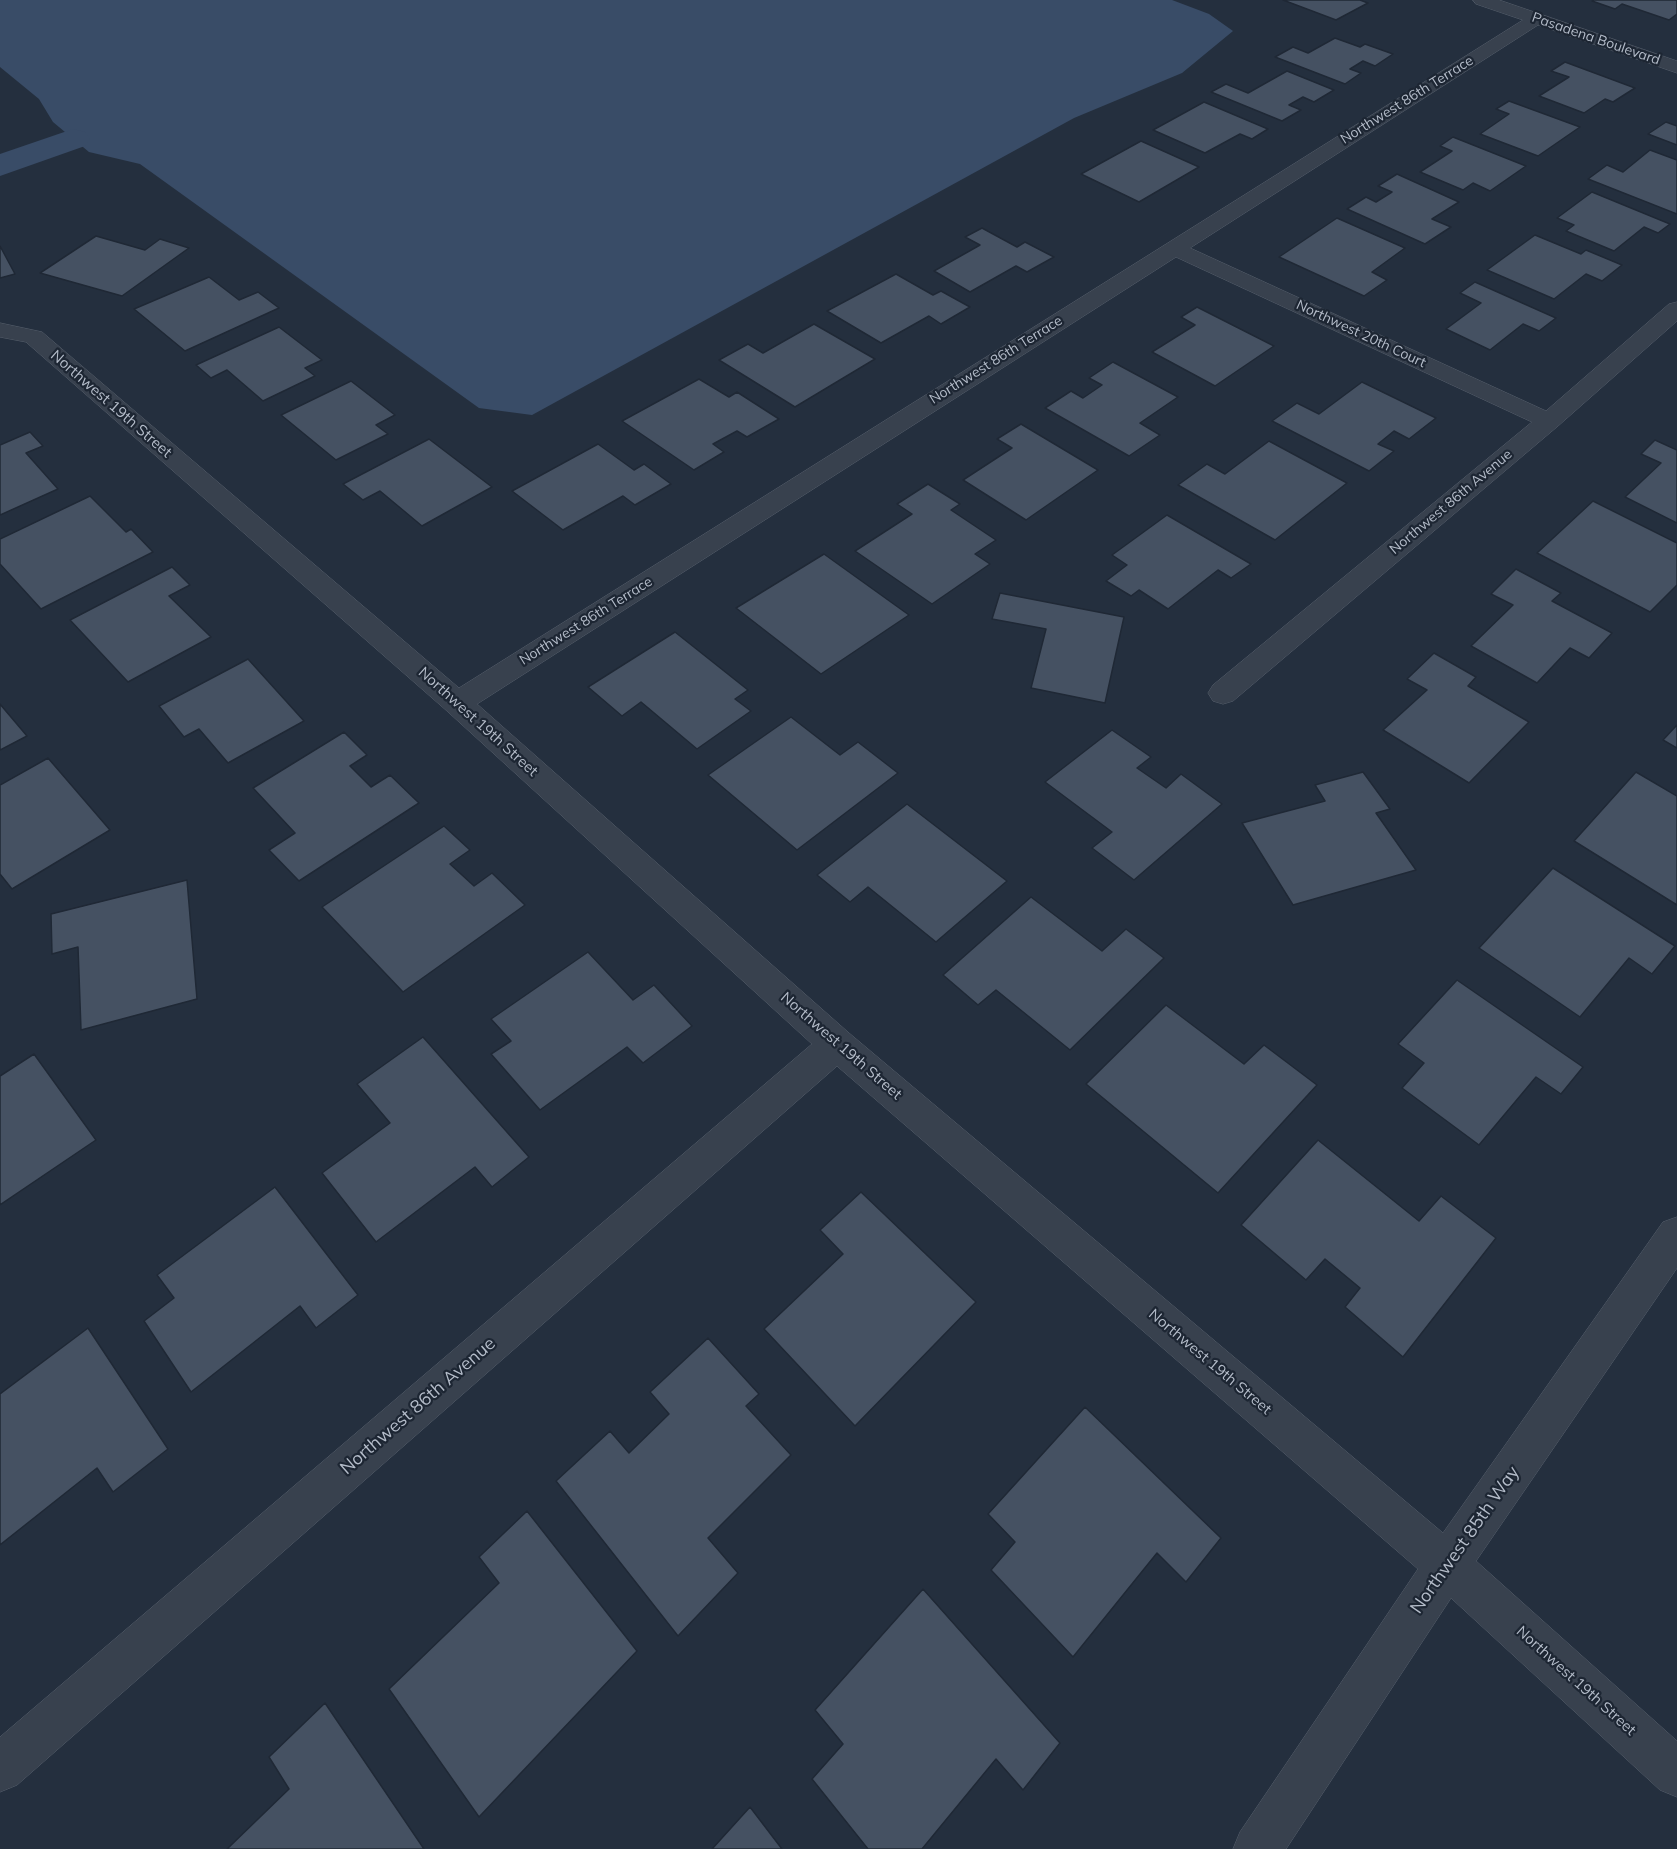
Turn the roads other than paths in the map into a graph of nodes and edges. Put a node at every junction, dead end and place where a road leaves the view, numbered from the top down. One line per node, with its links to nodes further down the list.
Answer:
1 (1482, 0): 2 (street, Pasadena Boulevard)
2 (1536, 18): 3 (street, Pasadena Boulevard); 4 (street, Northwest 86th Terrace)
3 (1677, 67)
4 (1173, 248): 7 (street, Northwest 20th Court); 9 (street, Northwest 86th Terrace)
5 (1677, 309): 7 (street, Northwest 86th Avenue)
6 (0, 330): 9 (street, Northwest 19th Street)
7 (1549, 421): 8 (street, Northwest 86th Avenue)
8 (1223, 693)
9 (457, 703): 10 (street, Northwest 19th Street)
10 (837, 1044): 12 (street, Northwest 19th Street); 13 (street, Northwest 86th Avenue)
11 (1677, 1235): 12 (street, Northwest 85th Way)
12 (1447, 1564): 14 (street, Northwest 19th Street); 15 (street, Northwest 85th Way)
13 (0, 1768)
14 (1677, 1773)
15 (1257, 1849)

